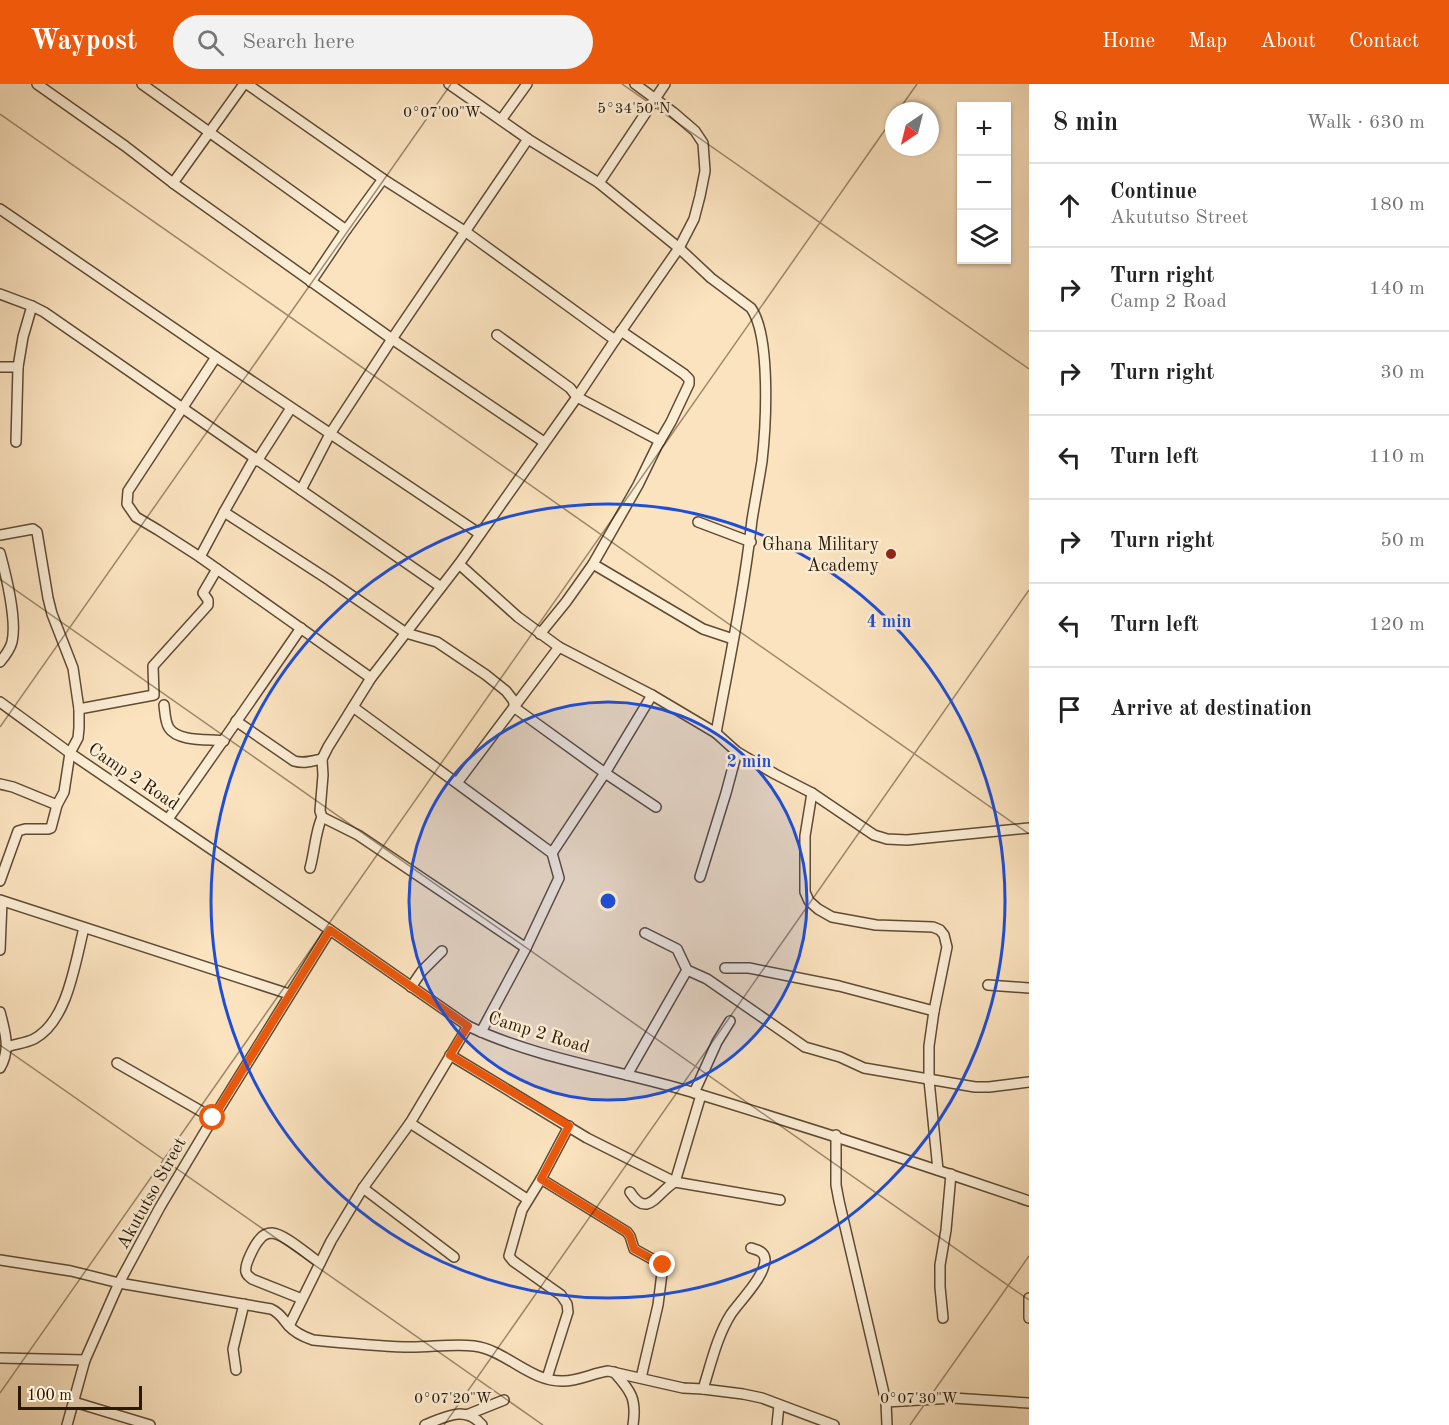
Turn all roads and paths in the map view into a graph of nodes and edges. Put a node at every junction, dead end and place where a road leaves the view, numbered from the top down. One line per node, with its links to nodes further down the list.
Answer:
1 (37, 84): 13 (street)
2 (142, 84): 10 (street)
3 (246, 84): 10 (street); 12 (street)
4 (449, 84): 9 (street)
5 (527, 84): 9 (street)
6 (635, 84): 8 (street)
7 (665, 84): 8 (street)
8 (655, 98): 14 (street); 18 (street)
9 (501, 120): 11 (street)
10 (209, 131): 13 (street); 16 (street)
11 (528, 139): 14 (street); 17 (street)
12 (383, 179): 16 (street); 17 (street)
13 (173, 183): 19 (street)
14 (599, 183): 18 (street)
15 (0, 209): 26 (street)
16 (346, 230): 19 (street)
17 (466, 232): 24 (street); 25 (street)
18 (679, 248): 22 (street); 42 (street)
19 (311, 282): 24 (street)
20 (0, 294): 21 (street)
21 (32, 306): 28 (street); 31 (street)
22 (621, 331): 25 (street); 33 (street)
23 (497, 335): 29 (street)
24 (392, 339): 32 (street); 35 (street)
25 (615, 340): 29 (street)
26 (216, 357): 30 (street); 31 (street)
27 (0, 367): 28 (street)
28 (18, 367): 34 (street)
29 (577, 397): 33 (street); 35 (street)
30 (291, 408): 32 (street); 36 (street)
31 (183, 409): 36 (street); 44 (street)
32 (330, 434): 37 (street); 40 (street)
33 (660, 441): 46 (street)
34 (16, 442)
35 (544, 442): 40 (street)
36 (256, 460): 37 (street); 38 (street)
37 (301, 490): 48 (street)
38 (224, 512): 44 (street); 50 (street)
39 (698, 522): 42 (street)
40 (480, 534): 45 (street)
41 (0, 535): 61 (street)
42 (751, 542): 52 (street)
43 (0, 554): 54 (street)
44 (200, 557): 47 (street)
45 (459, 564): 48 (street); 51 (street)
46 (593, 564): 51 (street); 52 (street)
47 (217, 569): 49 (street); 61 (street)
48 (441, 587): 50 (street)
49 (301, 628): 55 (street); 62 (street)
50 (406, 633): 55 (street); 60 (street)
51 (540, 634): 53 (street)
52 (733, 639): 63 (street)
53 (559, 647): 56 (street); 60 (street)
54 (0, 662)
55 (371, 678): 59 (street)
56 (652, 695): 63 (street); 68 (street)
57 (0, 702): 66 (street, Camp 2 Road)
58 (164, 705): 64 (street)
59 (353, 707): 67 (street); 69 (street)
60 (515, 708): 68 (street); 69 (street)
61 (79, 709): 66 (street)
62 (236, 721): 64 (street); 67 (street)
63 (716, 733): 65 (street)
64 (224, 741): 75 (street)
65 (737, 752): 71 (street); 79 (street)
66 (70, 753): 72 (street); 75 (street, Camp 2 Road)
67 (322, 759): 74 (street)
68 (605, 773): 73 (street); 77 (street)
69 (457, 783): 77 (street)
70 (0, 784): 72 (street)
71 (812, 793): 76 (street); 94 (street)
72 (57, 805): 80 (street)
73 (656, 807)
74 (322, 816): 78 (street); 85 (street)
75 (168, 819): 83 (street, Camp 2 Road)
76 (1029, 828)
77 (552, 853): 85 (street)
78 (310, 868)
79 (700, 877)
80 (0, 881)
81 (1, 900): 82 (street); 86 (street)
82 (84, 928): 93 (street); 99 (street)
83 (330, 930): 91 (street, Camp 2 Road); 93 (street, Akututso Street)
84 (645, 933): 89 (street)
85 (526, 948): 98 (street)
86 (0, 950)
87 (442, 951): 91 (street)
88 (725, 968): 94 (street)
89 (687, 970): 103 (street); 104 (street)
90 (988, 985): 92 (street)
91 (411, 987): 97 (street, Camp 2 Road)
92 (1029, 988)
93 (289, 994): 107 (street, Akututso Street)
94 (934, 1011): 104 (street)
95 (0, 1012): 99 (street)
96 (730, 1021): 106 (street)
97 (468, 1026): 98 (street, Camp 2 Road); 100 (street)
98 (481, 1032): 103 (street, Camp 2 Road)
99 (7, 1047): 102 (street)
100 (450, 1055): 108 (street); 109 (street)
101 (117, 1063): 107 (street)
102 (0, 1068)
103 (627, 1075): 106 (street, Camp 2 Road)
104 (929, 1080): 105 (street); 111 (street)
105 (1029, 1082)
106 (698, 1094): 110 (street, Camp 2 Road); 114 (street)
107 (213, 1118): 124 (street, Akututso Street)
108 (410, 1124): 115 (street); 117 (street)
109 (569, 1126): 113 (street); 114 (street)
110 (836, 1135): 111 (street, Camp 2 Road); 140 (street)
111 (938, 1170): 112 (street, Camp 2 Road)
112 (951, 1174): 119 (street, Camp 2 Road); 129 (street)
113 (541, 1179): 117 (street); 136 (street)
114 (675, 1182): 116 (street); 118 (street)
115 (363, 1188): 121 (street); 123 (street)
116 (630, 1192)
117 (527, 1199): 135 (street)
118 (780, 1200)
119 (1029, 1201)
120 (751, 1248): 137 (street)
121 (454, 1257)
122 (0, 1260): 124 (street)
123 (320, 1263): 126 (street); 126 (street)
124 (119, 1283): 127 (street); 132 (street, Akututso Street)
125 (1029, 1298): 128 (street)
126 (302, 1299): 130 (street)
127 (244, 1304): 130 (street); 133 (street)
128 (1029, 1315)
129 (943, 1318)
130 (289, 1326): 135 (street)
131 (0, 1358): 132 (street)
132 (85, 1360): 139 (street, Akututso Street)
133 (236, 1370)
134 (614, 1372): 135 (street); 136 (street); 148 (street)
135 (547, 1378)
136 (641, 1378): 137 (street)
137 (703, 1389): 142 (street)
138 (504, 1400): 143 (street)
139 (74, 1402): 144 (street, Akututso Street); 145 (street)
140 (886, 1402): 141 (street); 151 (street)
141 (1029, 1403)
142 (779, 1404): 149 (street); 150 (street)
143 (469, 1414): 146 (street); 147 (street)
144 (70, 1424)
145 (148, 1425)
146 (425, 1425)
147 (482, 1425)
148 (633, 1425)
149 (777, 1425)
150 (834, 1425)
151 (887, 1425)

